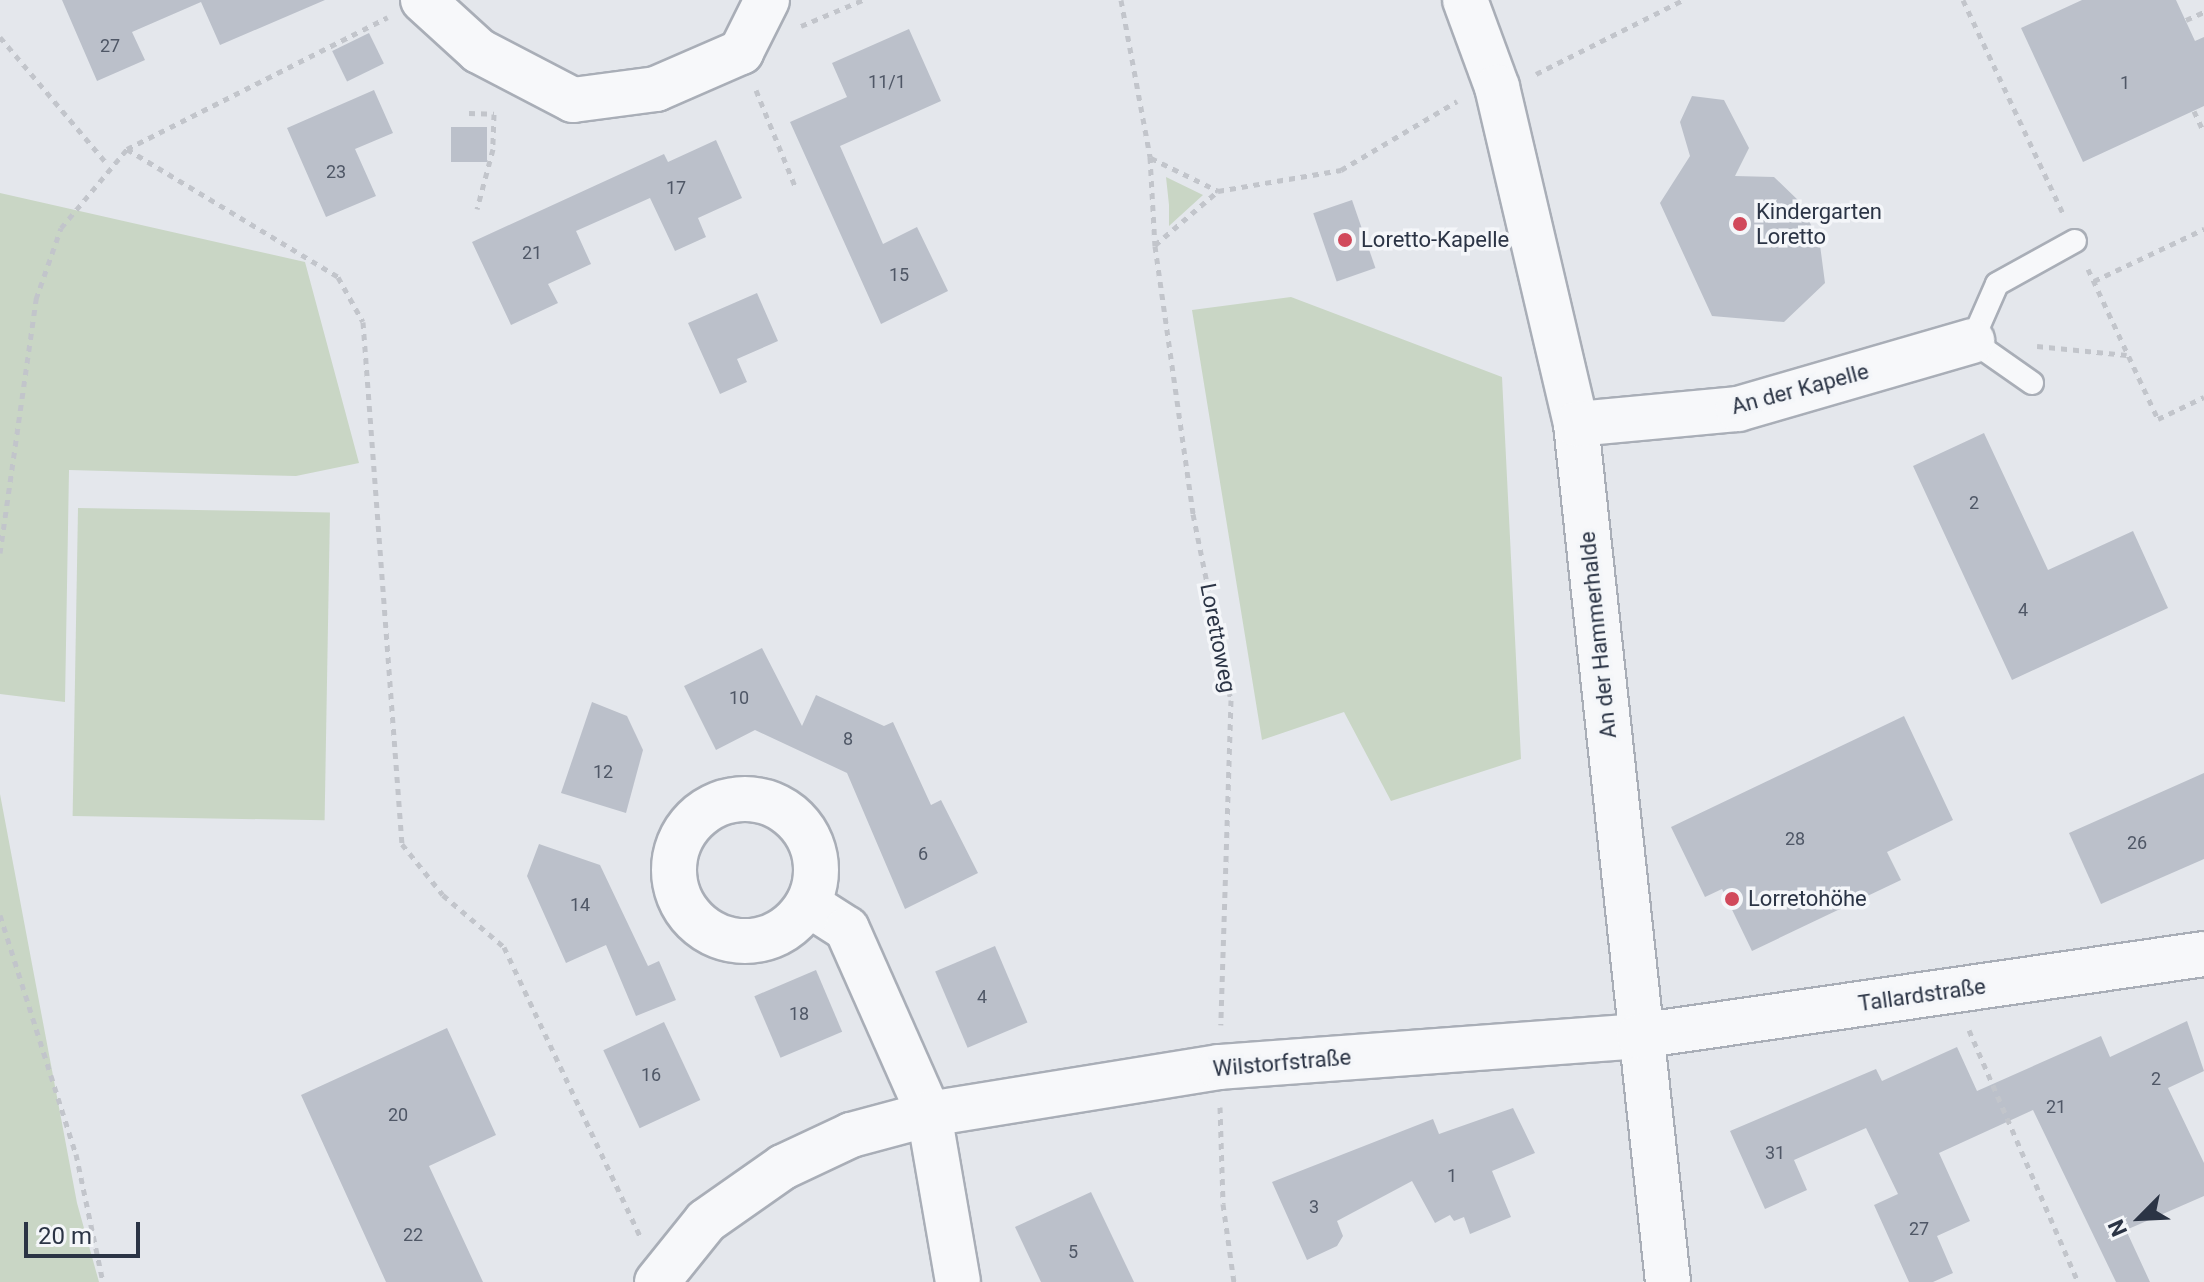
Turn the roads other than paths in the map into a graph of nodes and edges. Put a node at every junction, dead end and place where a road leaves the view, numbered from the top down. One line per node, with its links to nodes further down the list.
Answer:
1 (767, 0): 3 (street)
2 (1465, 0): 7 (street, An der Hammerhalde)
3 (408, 7)
4 (2075, 241): 5 (lane)
5 (1972, 341): 6 (lane); 7 (street, An der Kapelle)
6 (2032, 383)
7 (1576, 424): 10 (street, An der Hammerhalde)
8 (808, 904): 11 (street)
9 (2204, 954): 10 (street, Tallardstraße)
10 (1639, 1036): 11 (street, Wilstorfstraße); 14 (street, An der Hammerhalde)
11 (929, 1114): 12 (street, Wilstorfstraße); 13 (street)
12 (659, 1280)
13 (958, 1282)
14 (1668, 1282)

